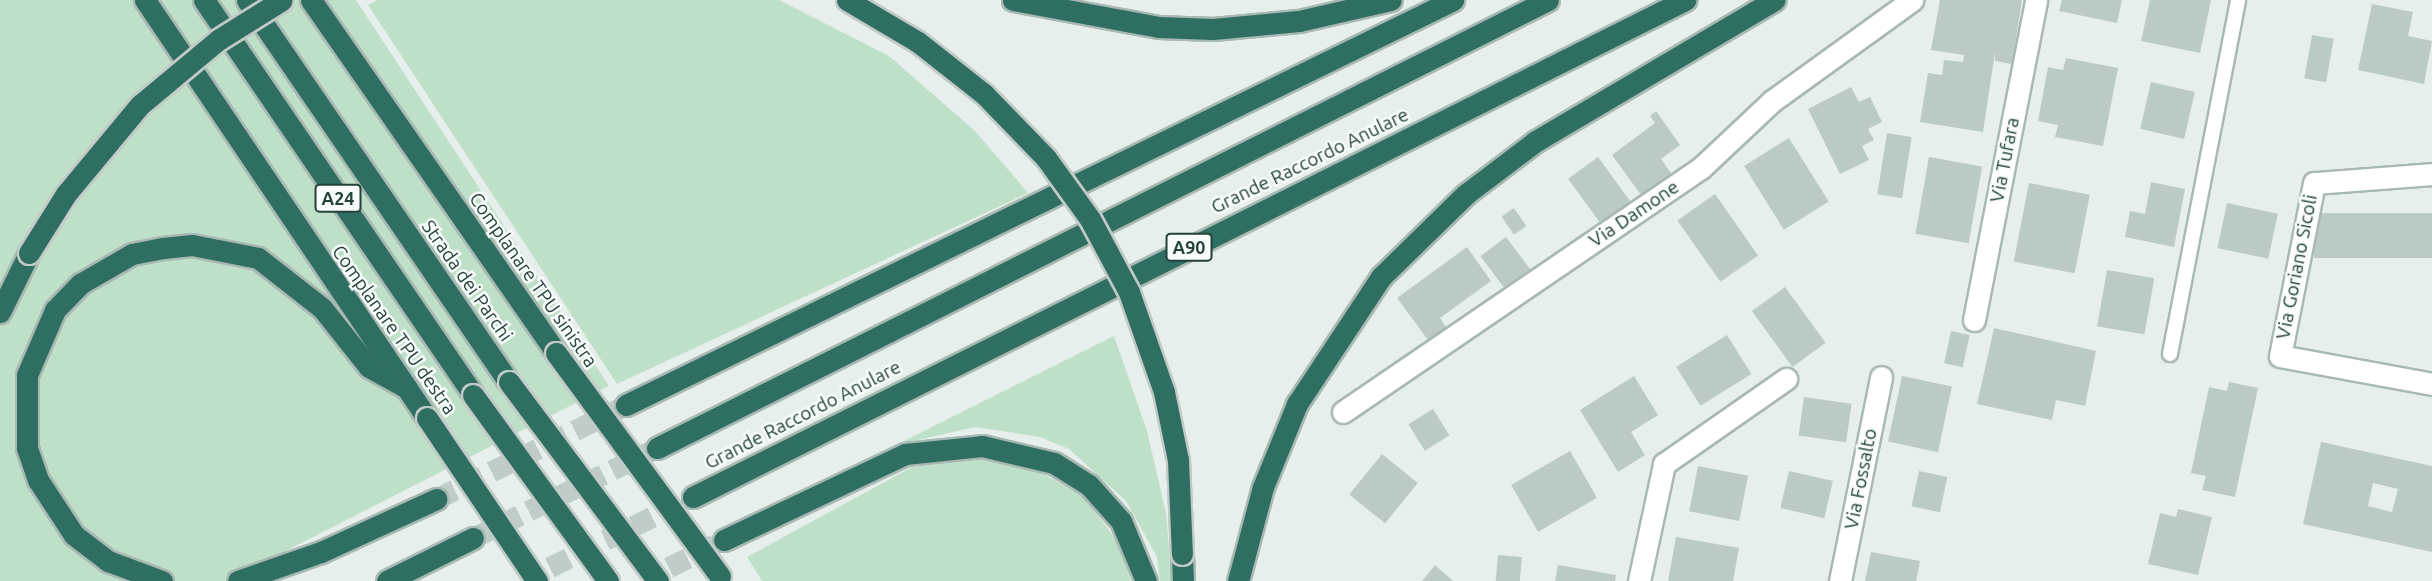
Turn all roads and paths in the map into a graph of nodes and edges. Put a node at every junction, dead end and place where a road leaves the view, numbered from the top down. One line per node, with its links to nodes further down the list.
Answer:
1 (145, 0): 23 (highway, Complanare TPU destra)
2 (204, 0): 36 (highway, A24, bridge)
3 (247, 0): 37 (highway, Strada dei Parchi / A24, bridge)
4 (282, 0): 17 (highway, bridge)
5 (311, 0): 31 (highway, Complanare TPU sinistra, bridge)
6 (847, 0): 39 (highway, bridge)
7 (1013, 0): 8 (highway)
8 (1391, 0)
9 (1453, 0): 24 (highway)
10 (1548, 0): 26 (highway, Grande Raccordo Anulare)
11 (1685, 0): 27 (highway, Grande Raccordo Anulare / A90)
12 (1774, 0): 40 (highway)
13 (1912, 0): 25 (street, Via Damone)
14 (2036, 0): 18 (street, Via Tufara)
15 (2238, 0): 19 (lane)
16 (2432, 174): 22 (street, Via Goriano Sicoli)
17 (0, 312)
18 (1974, 320)
19 (2170, 354)
20 (1881, 377): 42 (street, Via Fossalto)
21 (1786, 379): 41 (street)
22 (2432, 384)
23 (407, 388): 32 (highway); 35 (highway, Complanare TPU destra, bridge)
24 (626, 405)
25 (1343, 412)
26 (657, 448)
27 (694, 497)
28 (436, 499): 33 (highway)
29 (473, 538): 34 (highway)
30 (724, 540): 38 (highway)
31 (722, 579)
32 (162, 581)
33 (238, 581)
34 (387, 581)
35 (537, 581)
36 (608, 581)
37 (658, 581)
38 (1146, 581)
39 (1183, 581)
40 (1238, 581)
41 (1639, 581)
42 (1840, 581)

